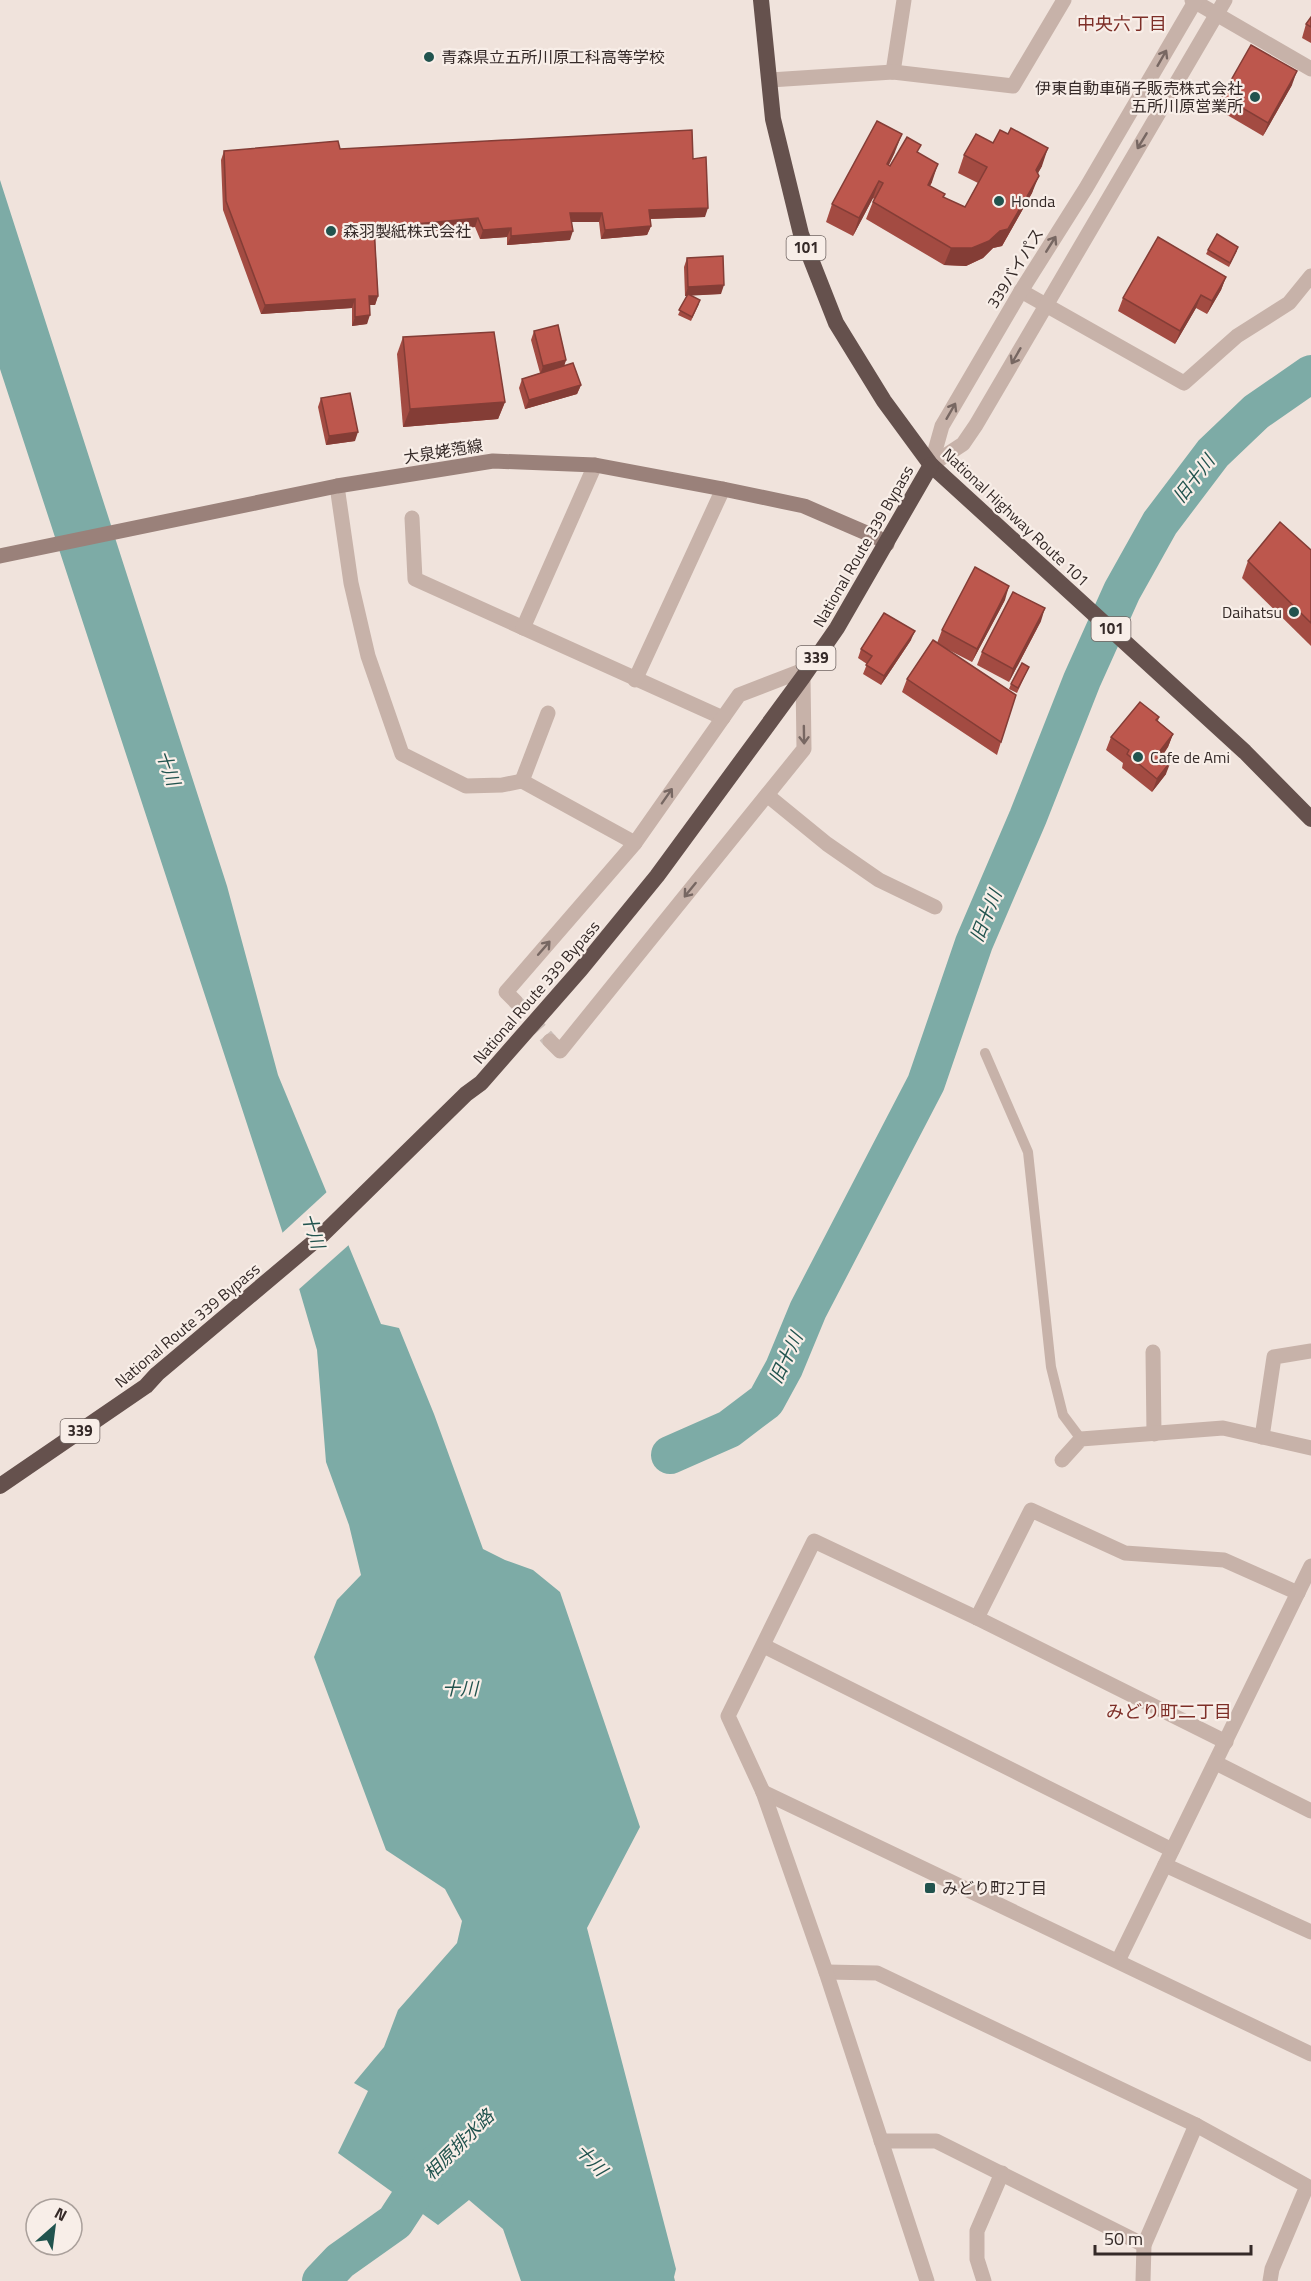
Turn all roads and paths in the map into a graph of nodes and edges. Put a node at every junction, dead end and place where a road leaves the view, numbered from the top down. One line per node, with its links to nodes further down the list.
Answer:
1 (761, 0): 9 (highway, National Highway Route 101 / 101)
2 (904, 0): 8 (street)
3 (1064, 0): 8 (street)
4 (1194, 0): 6 (street); 11 (street, 339バイパス, one-way to 4)
5 (1225, 0): 6 (street)
6 (1217, 14): 7 (street); 12 (street, one-way to 12)
7 (1311, 69)
8 (893, 72): 9 (street)
9 (770, 80): 14 (highway, National Highway Route 101 / 101)
10 (1311, 276): 12 (street)
11 (1021, 291): 12 (street); 14 (street, 339バイパス, one-way to 11)
12 (1045, 305): 14 (street, one-way to 14)
13 (595, 465): 15 (main road, 大泉姥萢線); 16 (main road, 大泉姥萢線); 20 (street)
14 (931, 465): 18 (highway, National Route 339 Bypass / 339); 27 (highway, National Highway Route 101 / 101)
15 (337, 486): 19 (main road, 大泉姥萢線); 25 (street)
16 (723, 489): 18 (main road, 大泉姥萢線); 22 (street)
17 (412, 518): 20 (street)
18 (887, 544): 21 (highway, National Route 339 Bypass / 339)
19 (0, 556)
20 (523, 628): 22 (street)
21 (806, 672): 24 (street); 26 (street, one-way to 26); 40 (highway, National Route 339 Bypass / 339)
22 (635, 680): 24 (street)
23 (548, 713): 25 (street)
24 (723, 718): 28 (street, one-way to 24)
25 (522, 781): 28 (street)
26 (767, 795): 29 (street); 31 (street, one-way to 31)
27 (1311, 819)
28 (634, 843): 30 (street, one-way to 28)
29 (935, 907)
30 (515, 1001)
31 (550, 1041)
32 (985, 1053): 37 (lane)
33 (1311, 1351): 36 (street)
34 (1153, 1352): 35 (street)
35 (1154, 1434): 36 (street); 37 (street)
36 (1262, 1437): 38 (street)
37 (1081, 1439): 39 (street)
38 (1311, 1448)
39 (1062, 1460)
40 (0, 1486)
41 (1311, 1566): 42 (street)
42 (1298, 1593): 43 (street); 45 (street)
43 (977, 1618): 44 (street); 45 (street)
44 (764, 1646): 47 (street); 49 (street)
45 (1226, 1742): 46 (street)
46 (1215, 1763): 48 (street); 49 (street)
47 (763, 1792): 52 (street); 53 (street)
48 (1311, 1811)
49 (1172, 1850): 50 (street)
50 (1165, 1865): 51 (street); 52 (street)
51 (1311, 1932)
52 (1118, 1961): 54 (street)
53 (826, 1972): 55 (street); 56 (street)
54 (1311, 2054)
55 (1196, 2125): 58 (street); 62 (street)
56 (881, 2141): 57 (street); 59 (street)
57 (1002, 2173): 58 (street); 60 (street)
58 (1144, 2246): 61 (street)
59 (927, 2281)
60 (984, 2281)
61 (1143, 2281)
62 (1270, 2281)

